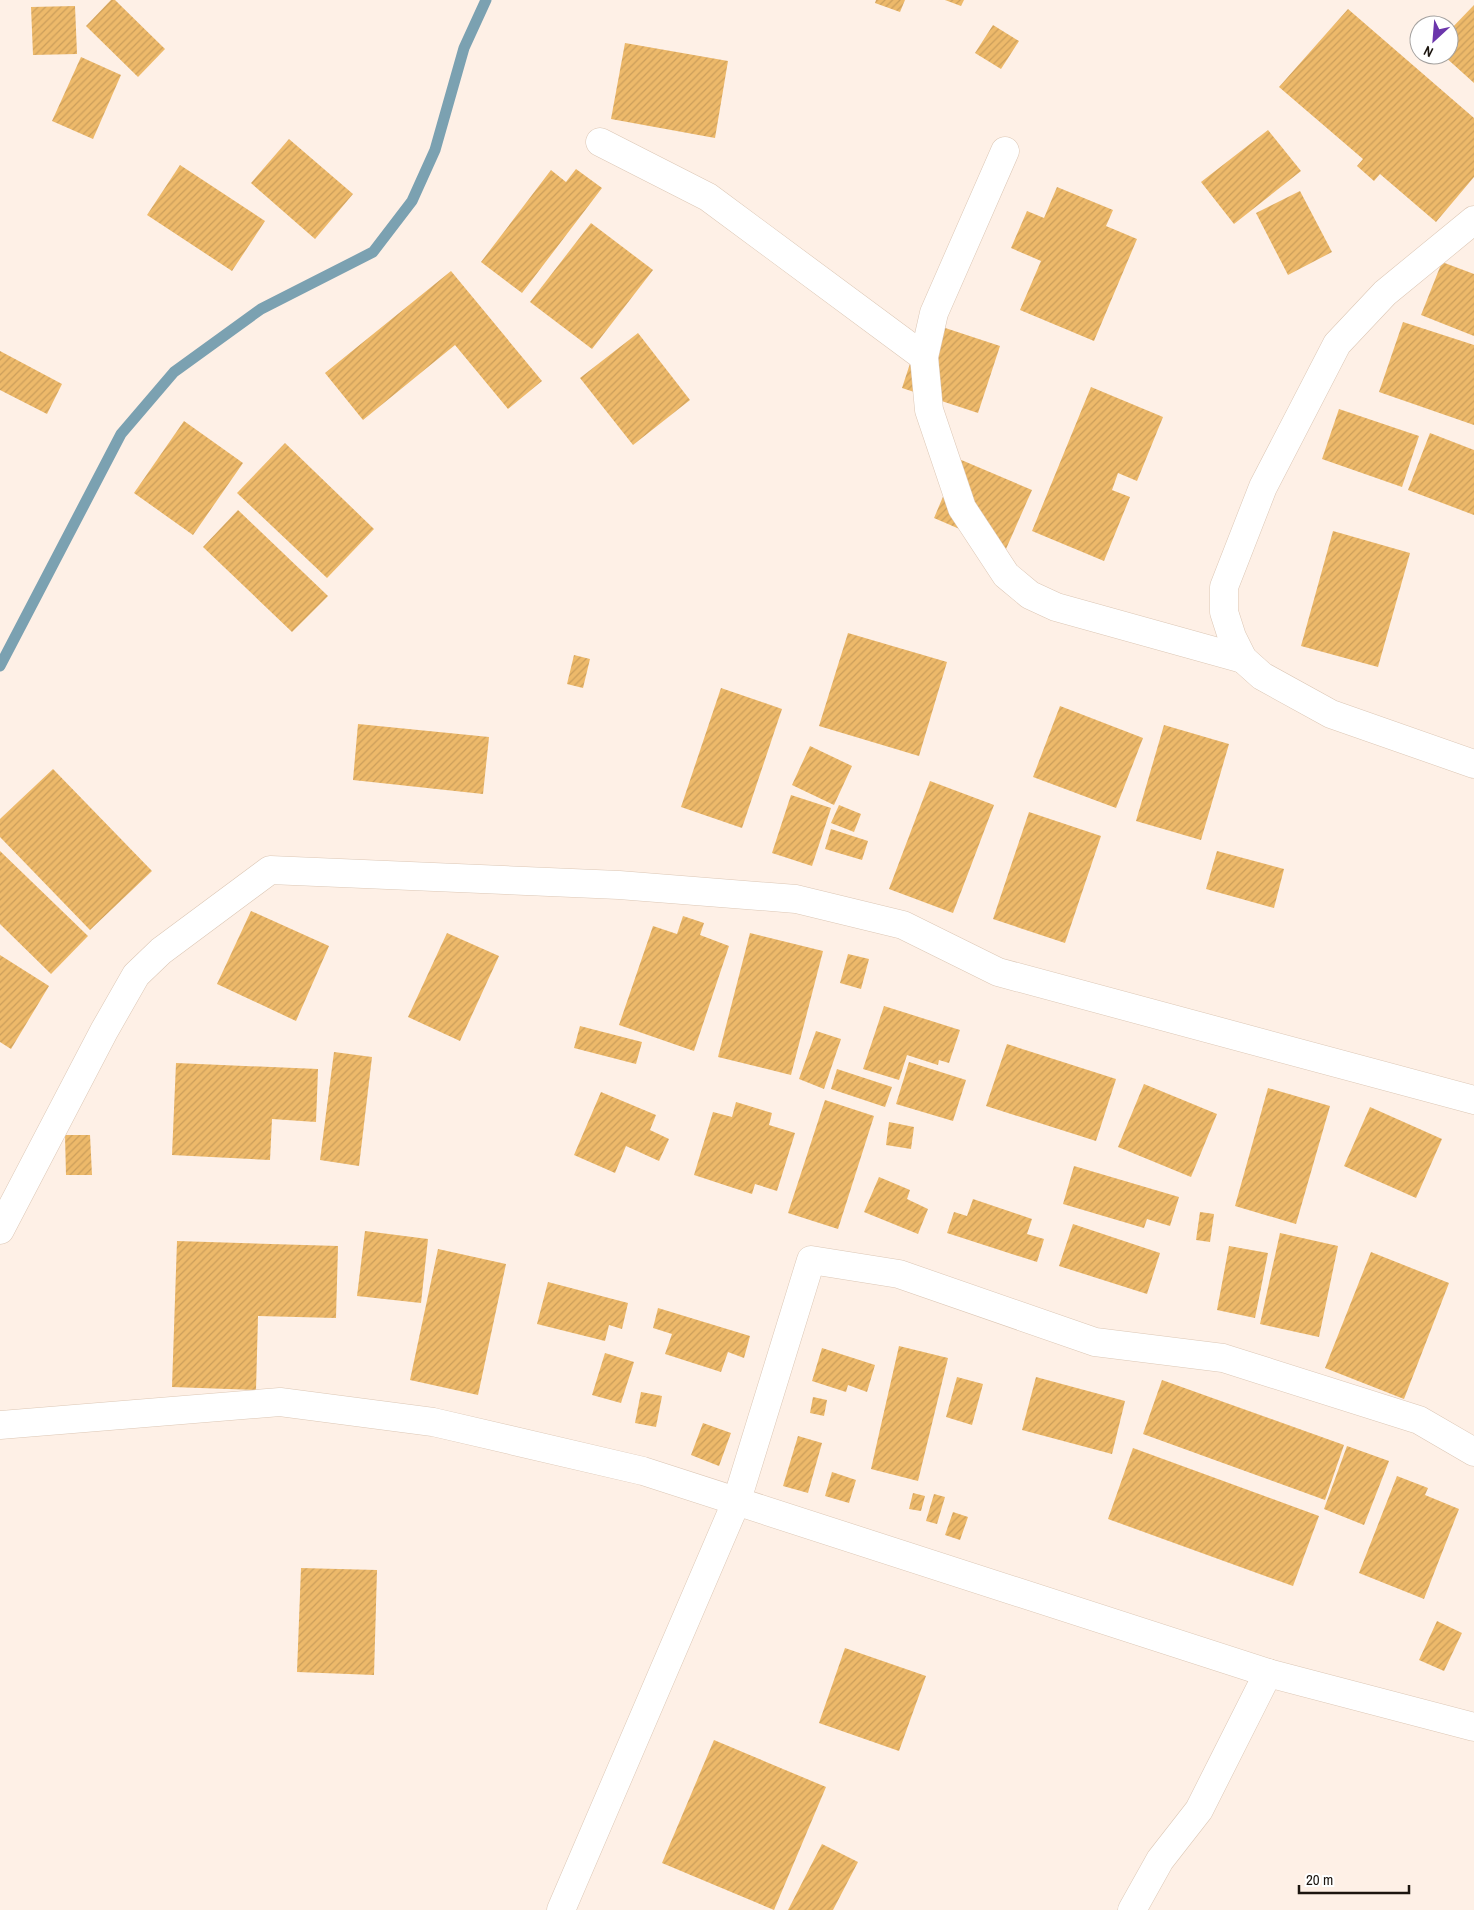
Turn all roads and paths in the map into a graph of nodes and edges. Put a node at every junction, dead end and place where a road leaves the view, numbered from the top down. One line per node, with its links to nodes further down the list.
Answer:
1 (600, 142): 4 (street)
2 (1004, 151): 4 (street)
3 (1474, 220): 5 (street)
4 (924, 357): 5 (street)
5 (1243, 659): 6 (street)
6 (1474, 764)
7 (1474, 1100): 8 (street)
8 (0, 1230)
9 (0, 1425): 11 (street)
10 (1474, 1452): 11 (street)
11 (737, 1500): 12 (street); 14 (street)
12 (1268, 1673): 13 (street); 15 (street)
13 (1474, 1727)
14 (561, 1910)
15 (1132, 1910)

